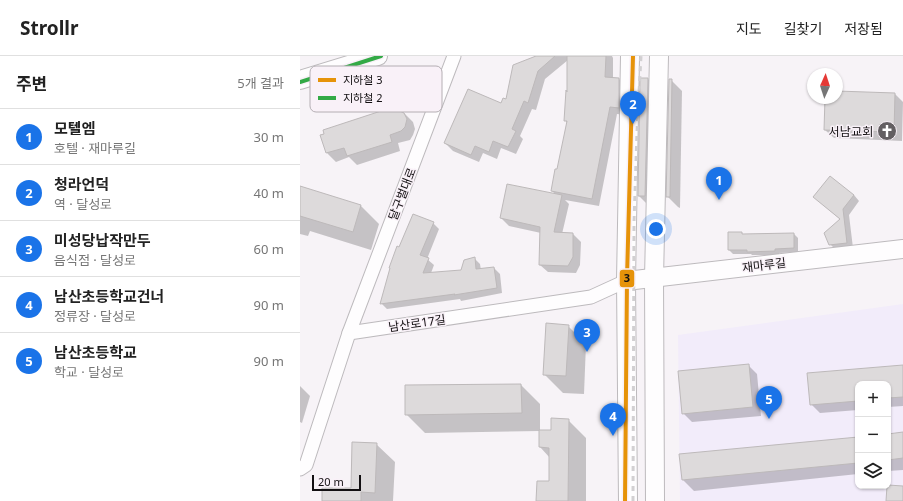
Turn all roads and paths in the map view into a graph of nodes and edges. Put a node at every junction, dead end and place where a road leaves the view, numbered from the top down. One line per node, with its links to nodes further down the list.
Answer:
1 (378, 56): 5 (main road)
2 (454, 56): 8 (street, 달구벌대로)
3 (630, 56): 12 (main road)
4 (659, 56): 11 (main road)
5 (346, 66)
6 (310, 77): 7 (main road)
7 (300, 80)
8 (442, 88)
9 (433, 112): 13 (street, 달구벌대로)
10 (903, 249): 11 (main road, 재마루길)
11 (654, 278): 12 (main road, 재마루길); 16 (main road)
12 (626, 281): 13 (street, 남산로17길); 15 (main road)
13 (349, 333): 14 (street)
14 (300, 470)
15 (628, 501)
16 (655, 501)

